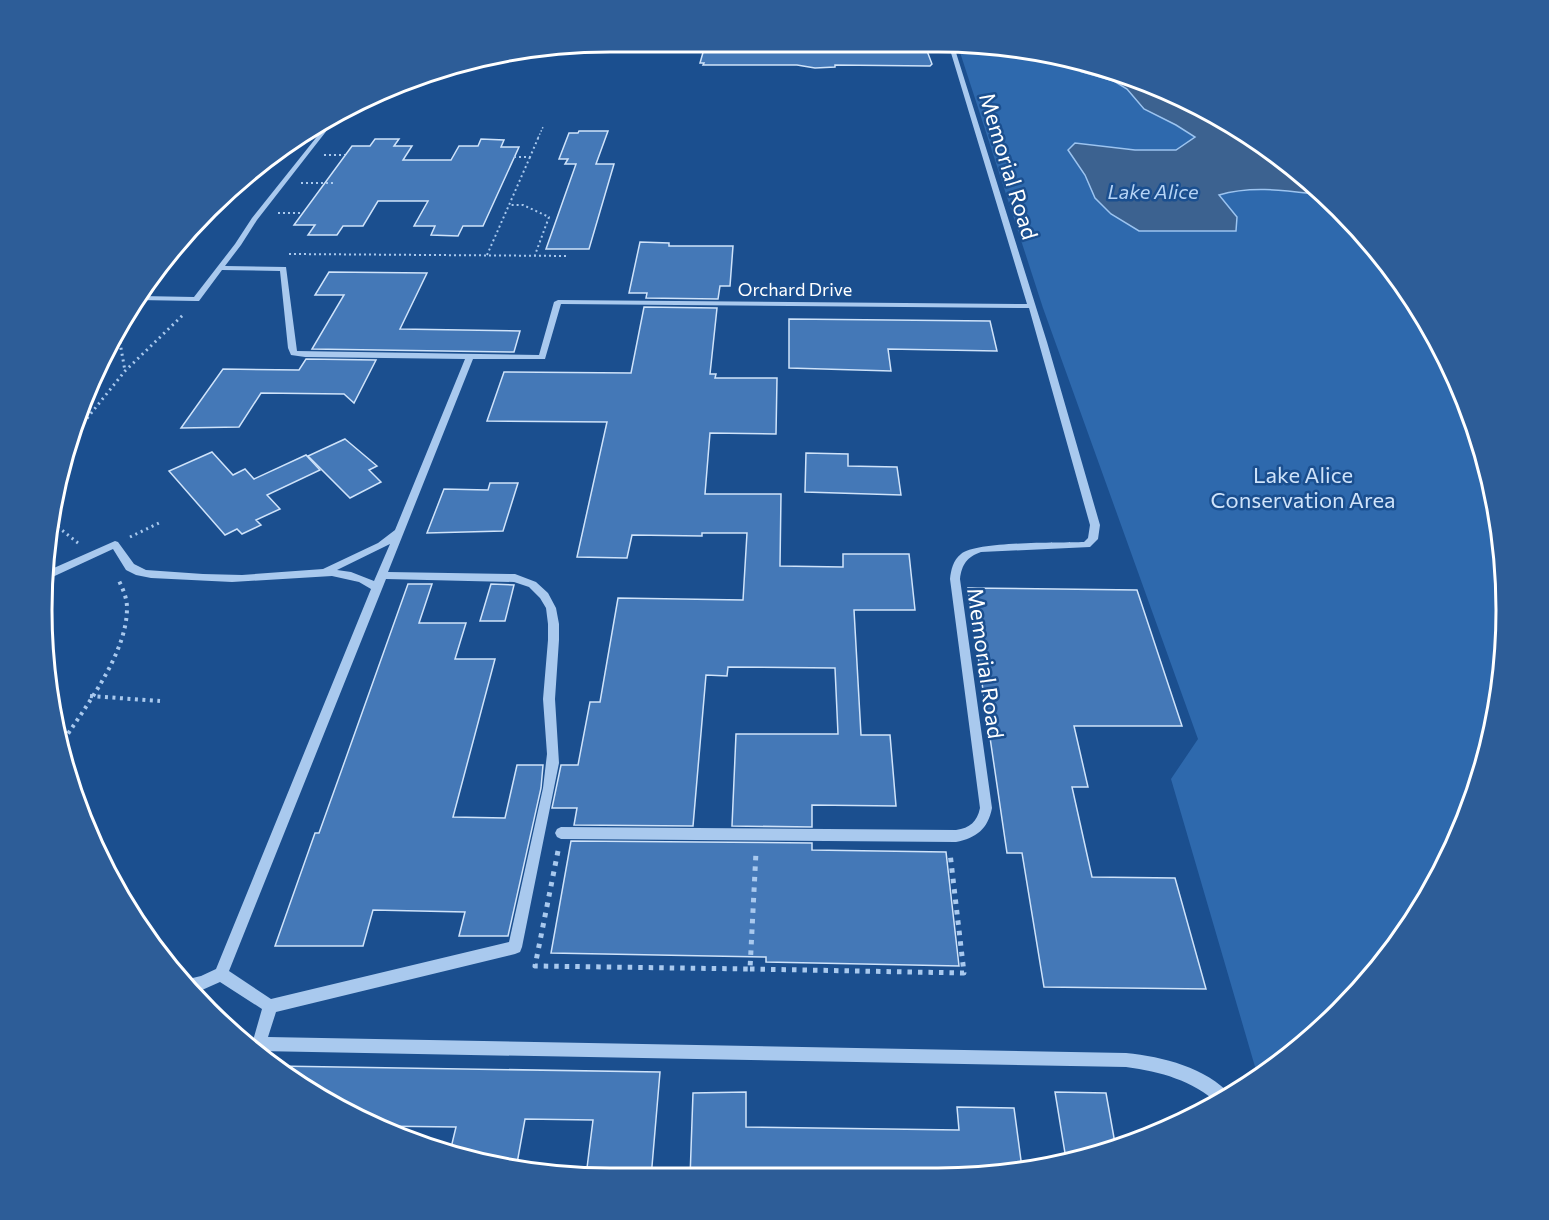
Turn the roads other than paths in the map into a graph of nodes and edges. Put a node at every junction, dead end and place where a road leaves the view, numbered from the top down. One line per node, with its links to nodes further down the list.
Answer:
1 (953, 53): 5 (street, Memorial Road)
2 (325, 131): 3 (street)
3 (220, 268): 4 (street); 6 (street)
4 (147, 298)
5 (1032, 306): 6 (street, Orchard Drive); 11 (street, Memorial Road)
6 (470, 357): 7 (street)
7 (399, 533): 9 (street); 10 (street)
8 (54, 572): 9 (street)
9 (322, 572): 10 (street)
10 (380, 581): 12 (street); 14 (street)
11 (561, 833)
12 (221, 974): 13 (street); 14 (street)
13 (197, 984)
14 (270, 1006): 15 (street)
15 (259, 1043)
16 (265, 1047): 17 (street)
17 (1218, 1093)

